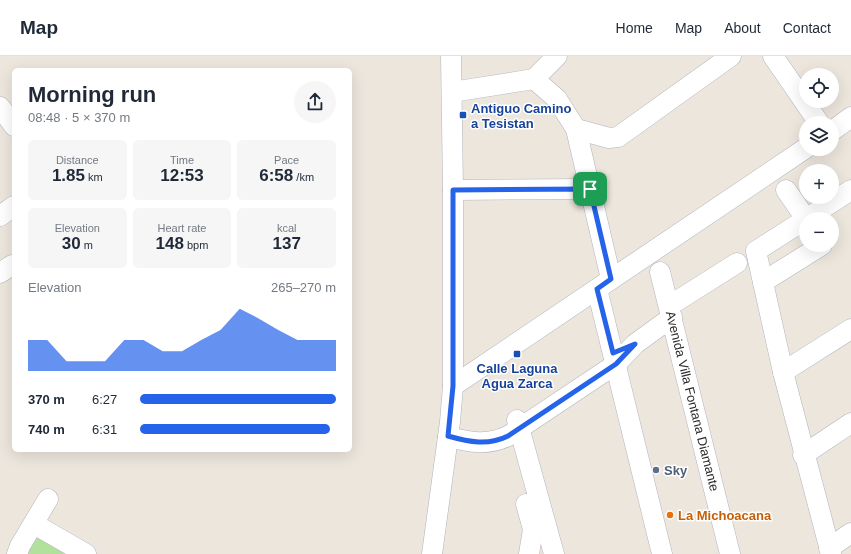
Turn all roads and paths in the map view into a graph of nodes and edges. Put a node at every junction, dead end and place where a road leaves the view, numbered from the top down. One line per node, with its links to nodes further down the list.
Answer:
1 (451, 56): 6 (street)
2 (557, 56): 5 (street)
3 (731, 56): 12 (street)
4 (773, 56): 8 (street)
5 (534, 79): 6 (street); 12 (street)
6 (452, 92): 15 (street)
7 (0, 107): 10 (street)
8 (814, 116)
9 (851, 117): 11 (street)
10 (12, 123)
11 (839, 126)
12 (576, 130): 14 (street)
13 (799, 153): 25 (street)
14 (590, 189): 15 (street); 25 (street)
15 (453, 190): 30 (street)
16 (786, 190): 17 (street)
17 (851, 190)
18 (12, 207): 19 (street)
19 (0, 216)
20 (799, 223): 24 (street)
21 (811, 252): 24 (street)
22 (738, 263): 26 (street)
23 (660, 272): 26 (street, Avenida Villa Fontana Diamante)
24 (763, 282): 29 (street)
25 (604, 284): 28 (street); 30 (street)
26 (671, 312): 28 (street); 46 (street, Avenida Villa Fontana Diamante)
27 (851, 329): 29 (street)
28 (614, 359): 32 (street); 45 (street)
29 (783, 372): 34 (street)
30 (453, 386): 33 (street)
31 (851, 423): 34 (street)
32 (512, 428): 33 (street); 37 (street)
33 (449, 429): 42 (street)
34 (804, 455): 39 (street)
35 (48, 499): 36 (street)
36 (34, 524): 40 (street); 41 (street)
37 (539, 527): 43 (street); 44 (street)
38 (851, 533): 39 (street)
39 (830, 551)
40 (17, 554)
41 (86, 554)
42 (432, 554)
43 (529, 554)
44 (554, 554)
45 (662, 554)
46 (730, 554)

